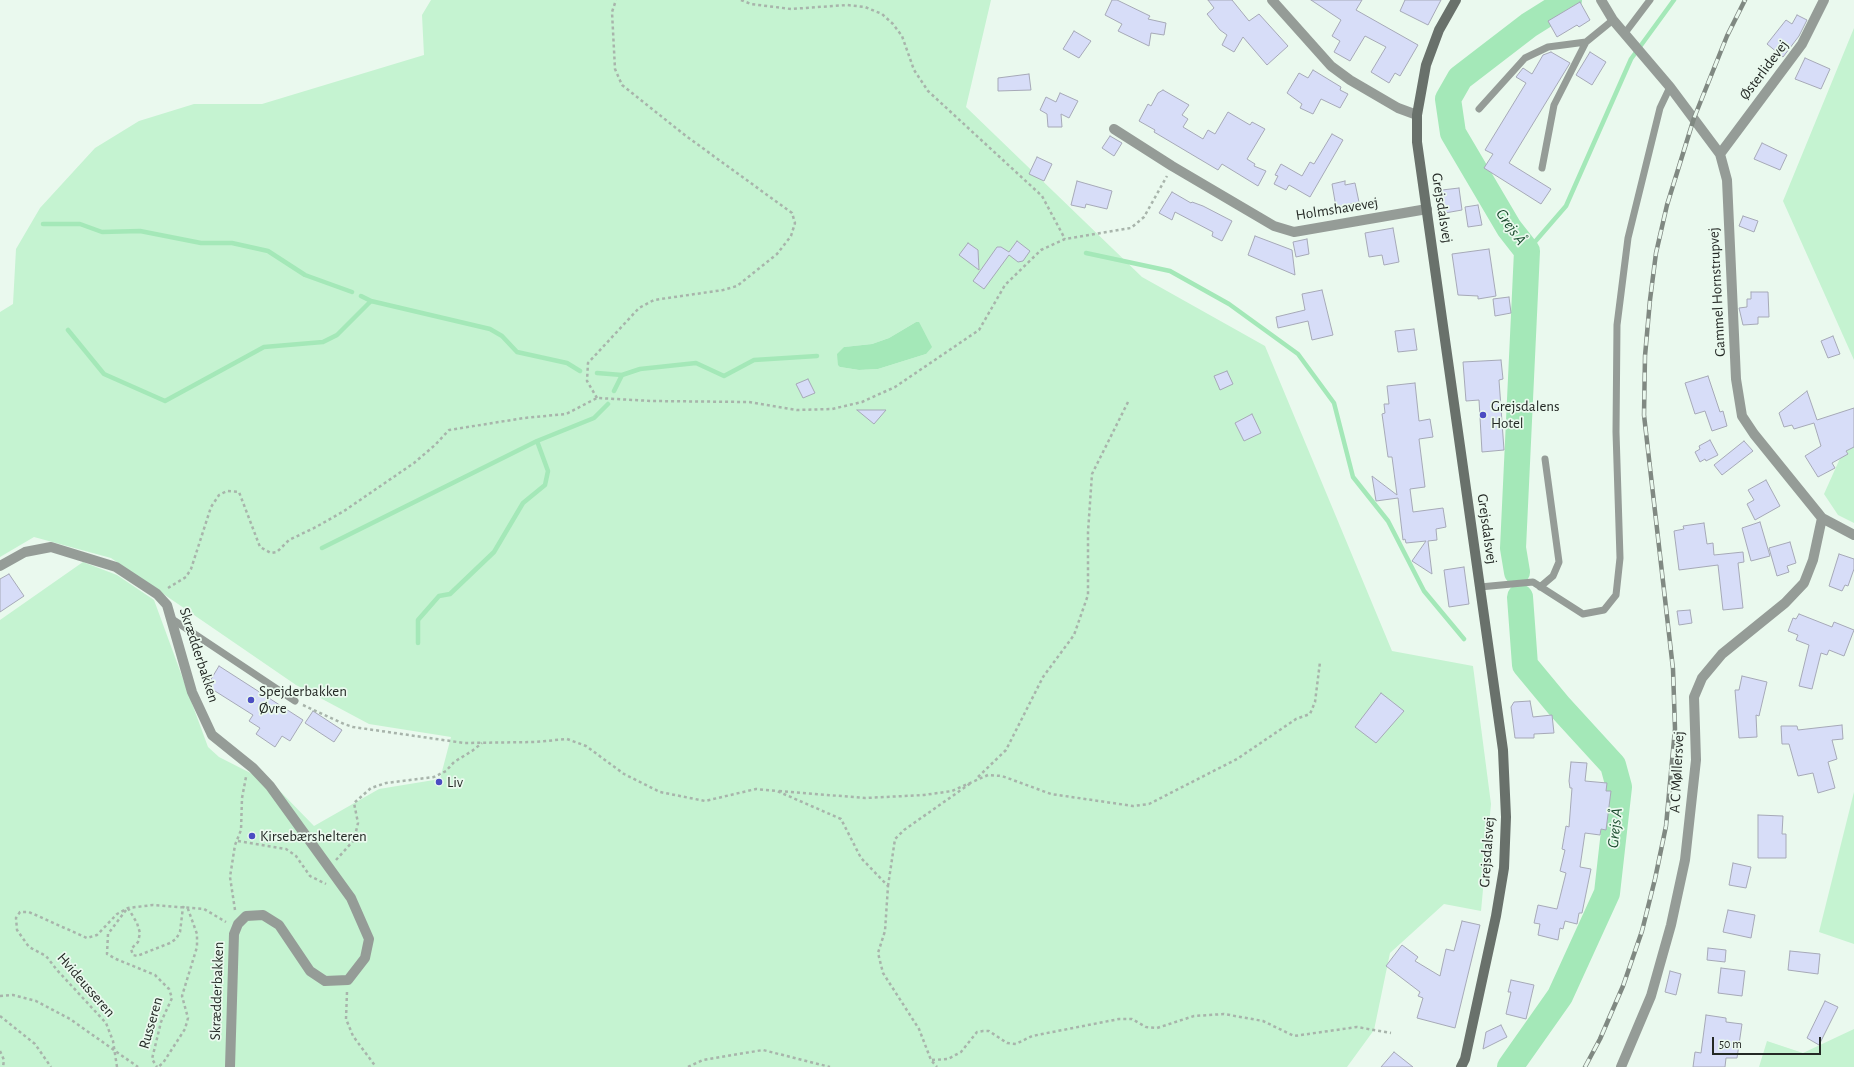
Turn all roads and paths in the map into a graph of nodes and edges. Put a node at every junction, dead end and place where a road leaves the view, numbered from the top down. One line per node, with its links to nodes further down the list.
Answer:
1 (616, 0): 20 (path)
2 (741, 0): 19 (path)
3 (1272, 0): 13 (street)
4 (1456, 0): 13 (street, Grejsdalsvej)
5 (1601, 0): 8 (street, Gammel Hornstrupvej)
6 (1650, 0): 9 (lane)
7 (1824, 0): 15 (street, Østerlidevej)
8 (1613, 20): 9 (street, Gammel Hornstrupvej); 10 (lane)
9 (1625, 34): 11 (street, Gammel Hornstrupvej)
10 (1586, 42): 12 (lane); 17 (lane)
11 (1670, 87): 15 (street, Gammel Hornstrupvej); 27 (lane)
12 (1479, 109)
13 (1417, 115): 18 (street, Grejsdalsvej)
14 (1114, 129): 16 (street, Holmshavevej)
15 (1720, 154): 23 (street, Gammel Hornstrupvej)
16 (1172, 166): 18 (street, Holmshavevej); 19 (path)
17 (1542, 168)
18 (1427, 209): 26 (street, Grejsdalsvej)
19 (1065, 239): 20 (path)
20 (597, 398): 28 (path)
21 (1129, 400): 34 (path)
22 (1545, 459): 27 (lane)
23 (1822, 518): 24 (street, Gammel Hornstrupvej); 61 (street, A C Møllersvej)
24 (1854, 535)
25 (0, 566): 28 (street, Skrædderbakken)
26 (1480, 587): 27 (lane); 60 (street, Grejsdalsvej)
27 (1540, 587)
28 (157, 594): 29 (street, Skrædderbakken)
29 (172, 620): 31 (lane); 37 (street, Skrædderbakken)
30 (1320, 662): 34 (path)
31 (295, 701): 32 (path)
32 (482, 743): 35 (path); 37 (path)
33 (246, 776): 36 (path)
34 (976, 779): 35 (path); 39 (path)
35 (777, 791): 39 (path)
36 (238, 841): 38 (path); 42 (path)
37 (328, 867): 38 (street, Skrædderbakken)
38 (339, 882): 43 (street, Skrædderbakken)
39 (888, 886): 49 (path)
40 (128, 908): 41 (path); 41 (path); 47 (path, Hvideusseren); 54 (path, Russeren)
41 (183, 908): 42 (path); 54 (path)
42 (237, 926): 43 (street, Skrædderbakken); 55 (street, Skrædderbakken)
43 (348, 980): 56 (path)
44 (0, 996): 47 (path)
45 (0, 1016): 51 (path)
46 (1391, 1033): 49 (path)
47 (114, 1048): 52 (path, Hvideusseren); 53 (path)
48 (0, 1051): 50 (path)
49 (931, 1060): 59 (path)
50 (3, 1067)
51 (51, 1067)
52 (117, 1067)
53 (138, 1067)
54 (157, 1067)
55 (230, 1067)
56 (376, 1067)
57 (688, 1067): 58 (path)
58 (830, 1067)
59 (937, 1067)
60 (1461, 1067)
61 (1621, 1067)

